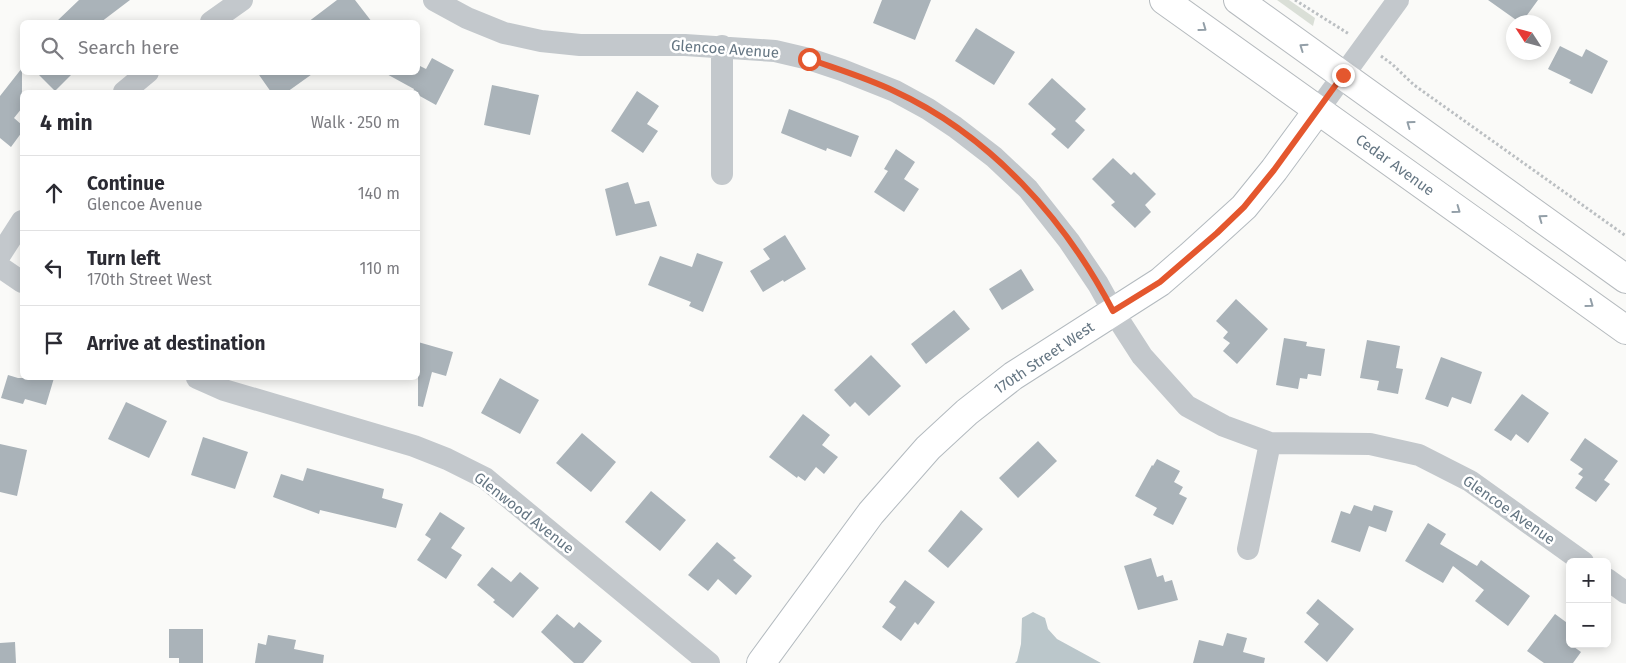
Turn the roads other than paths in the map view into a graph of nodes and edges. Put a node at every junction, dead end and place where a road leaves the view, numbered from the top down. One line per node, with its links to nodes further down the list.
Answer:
1 (242, 0): 6 (street)
2 (434, 0): 7 (street, Glencoe Avenue)
3 (1164, 0): 11 (main road, Cedar Avenue, one-way to 11)
4 (1238, 0): 9 (main road, one-way to 4)
5 (1398, 0): 9 (street, 170th Street West)
6 (214, 20)
7 (722, 46): 12 (street); 18 (street, Glencoe Avenue)
8 (144, 75): 10 (street)
9 (1343, 75): 11 (street, 170th Street West); 16 (main road, one-way to 9)
10 (126, 90)
11 (1318, 110): 18 (main road, 170th Street West); 19 (main road, Cedar Avenue, one-way to 19)
12 (722, 174)
13 (20, 224): 14 (street)
14 (0, 256)
15 (0, 267): 17 (street)
16 (1626, 278)
17 (20, 281)
18 (1113, 311): 21 (street, Glencoe Avenue); 27 (main road, 170th Street West)
19 (1626, 330)
20 (202, 380): 26 (street, Glenwood Avenue)
21 (1270, 443): 22 (street); 23 (street, Glencoe Avenue)
22 (1248, 549)
23 (1576, 558)
24 (1611, 583): 25 (street)
25 (1626, 593)
26 (710, 663)
27 (761, 663)

